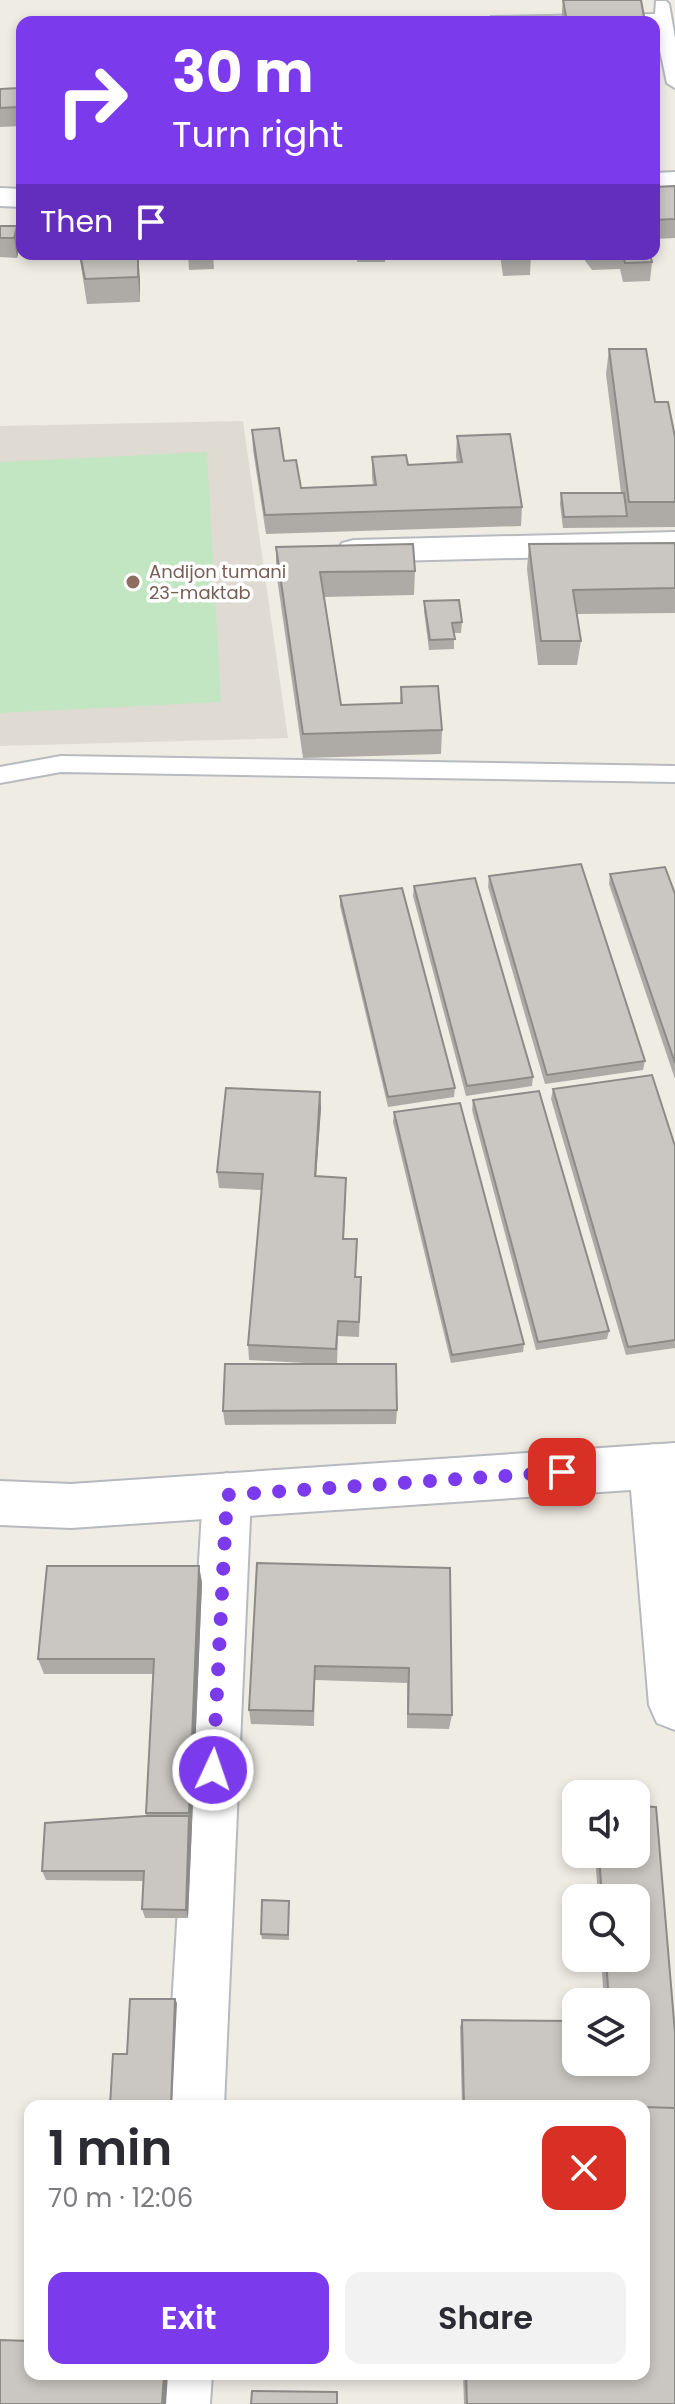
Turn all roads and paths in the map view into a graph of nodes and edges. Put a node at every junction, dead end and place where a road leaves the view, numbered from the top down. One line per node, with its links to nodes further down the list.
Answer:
1 (660, 0): 3 (lane)
2 (660, 18): 3 (lane)
3 (664, 18): 4 (lane)
4 (675, 83)
5 (675, 543): 6 (street)
6 (319, 552)
7 (675, 774): 8 (lane)
8 (0, 775)
9 (664, 1466): 10 (street); 12 (street)
10 (227, 1495): 11 (street); 13 (street)
11 (0, 1503)
12 (675, 1705)
13 (195, 2100)
14 (181, 2380): 15 (street)
15 (179, 2404)

